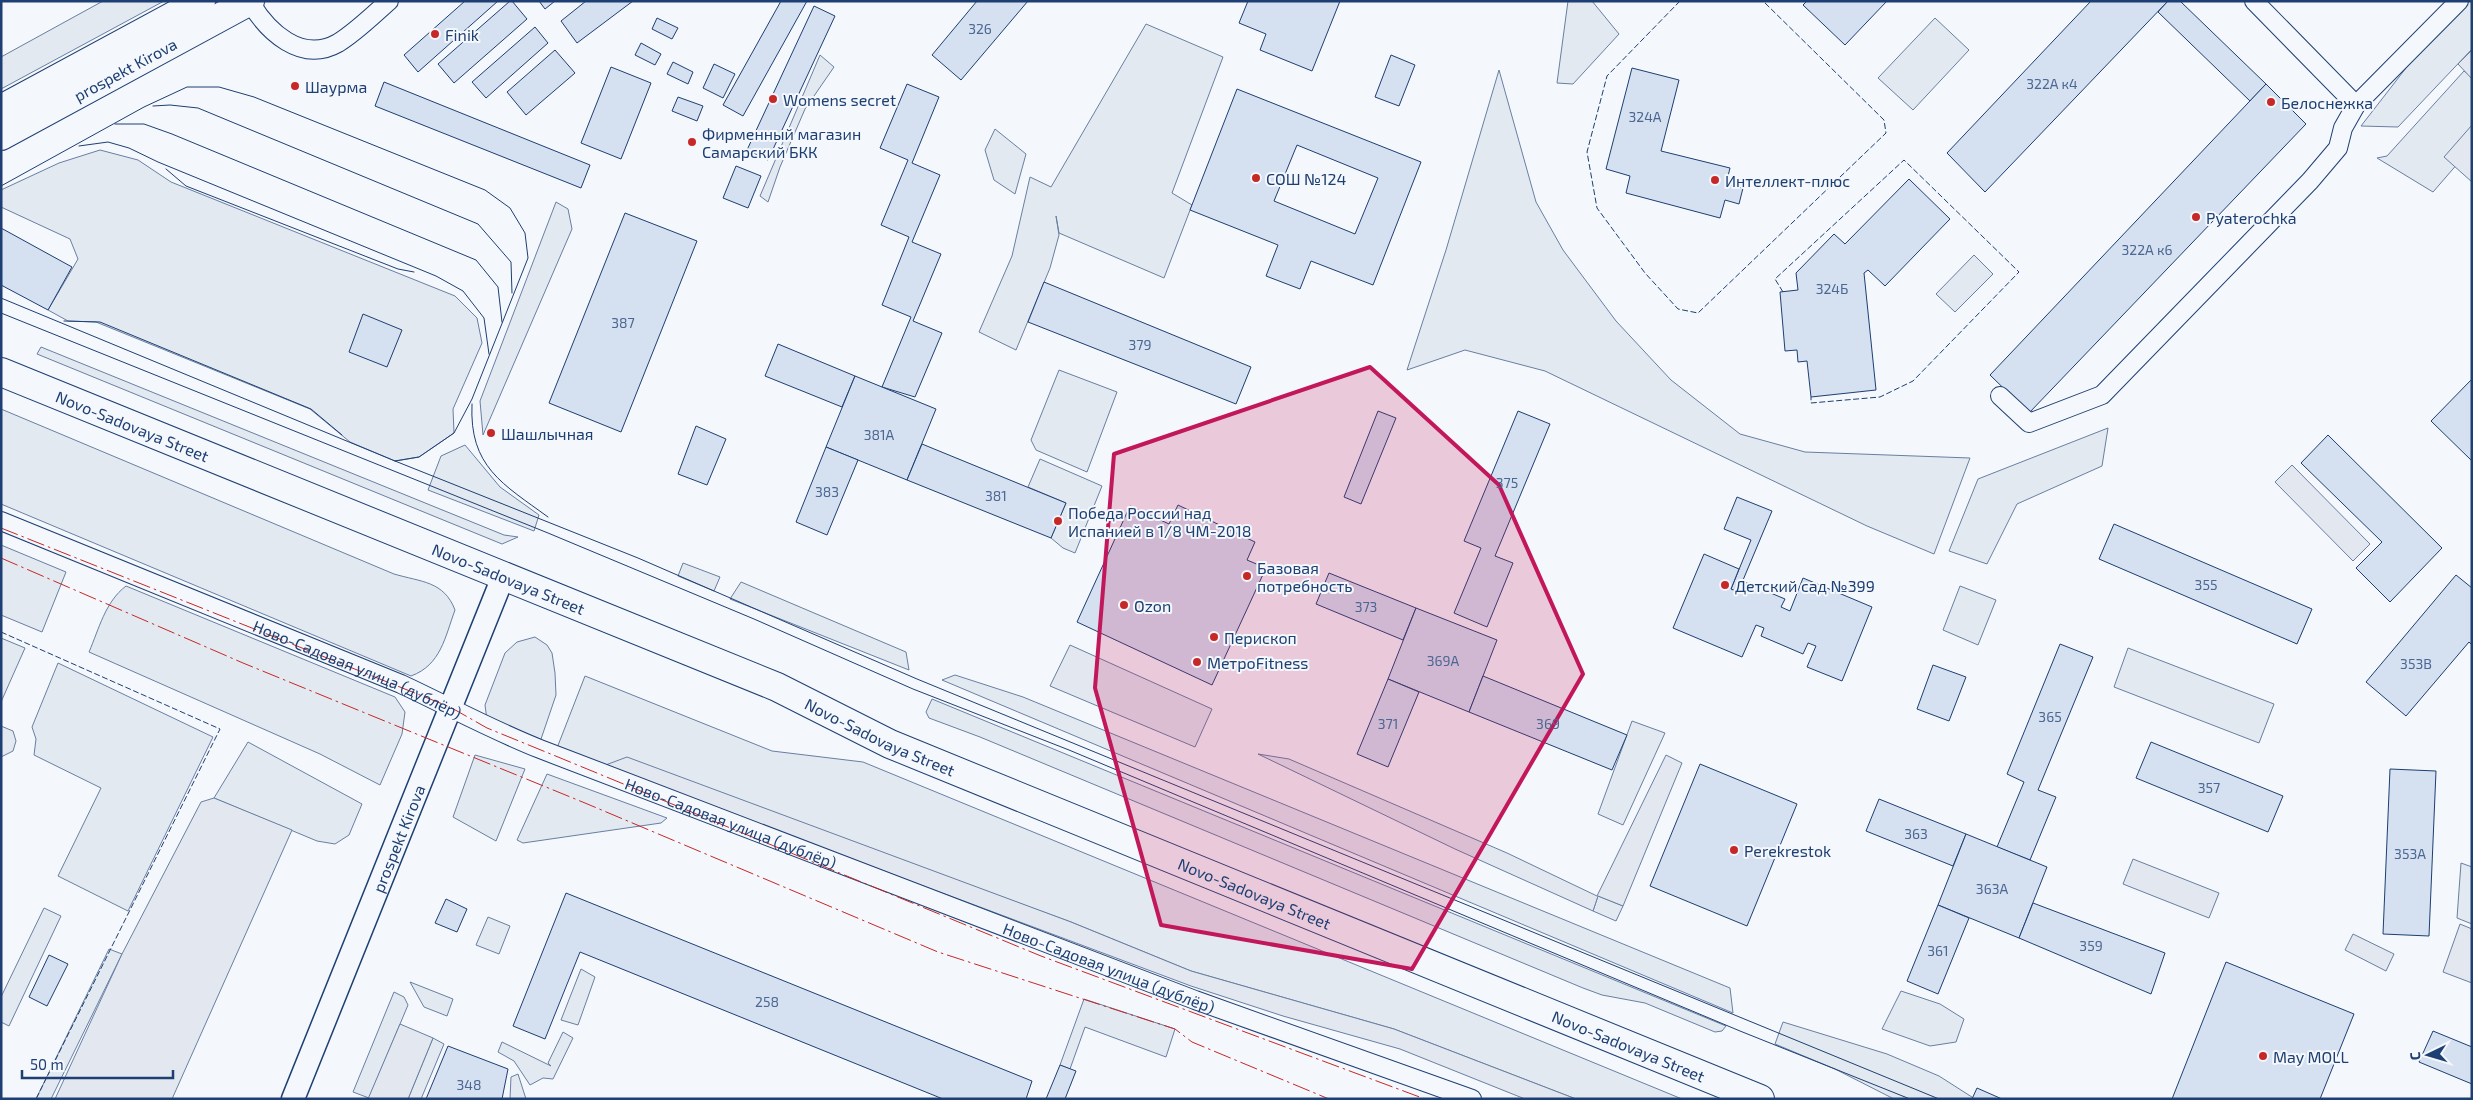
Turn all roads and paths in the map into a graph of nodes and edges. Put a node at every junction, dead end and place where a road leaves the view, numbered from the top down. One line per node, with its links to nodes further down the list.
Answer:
1 (201, 1): 7 (main road, prospekt Kirova)
2 (250, 1): 3 (street); 8 (main road, prospekt Kirova)
3 (389, 1)
4 (2254, 1): 6 (street)
5 (2459, 1): 6 (street)
6 (2356, 105): 10 (street)
7 (1, 108)
8 (1, 136)
9 (1, 372): 12 (main road, Novo-Sadovaya Street)
10 (2000, 396)
11 (1, 521): 13 (street, Ново-Садовая улица (дублёр))
12 (503, 577): 13 (street, prospekt Kirova); 16 (main road, Novo-Sadovaya Street)
13 (450, 707): 14 (street, prospekt Kirova); 15 (street, Ново-Садовая улица (дублёр))
14 (293, 1099)
15 (1472, 1099)
16 (1760, 1099)

